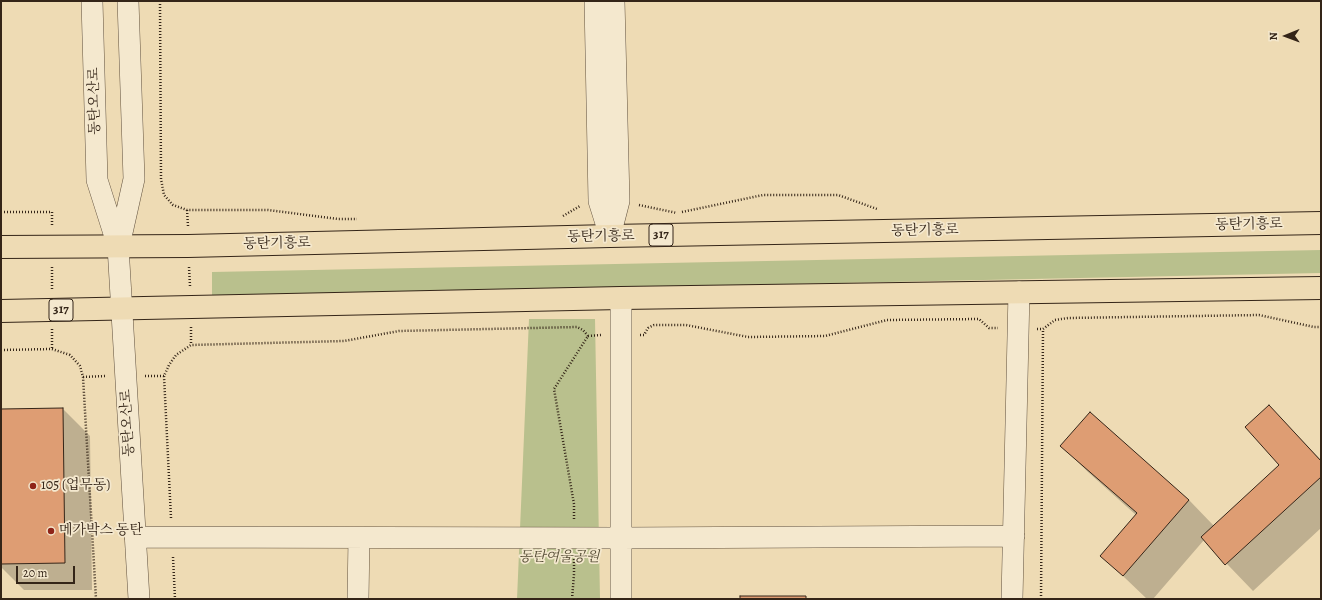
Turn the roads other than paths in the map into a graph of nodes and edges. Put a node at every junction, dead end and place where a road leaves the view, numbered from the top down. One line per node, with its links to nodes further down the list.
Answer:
1 (92, 1): 7 (street, 동탄오산로)
2 (128, 1): 7 (street, 동탄오산로)
3 (595, 1): 6 (street)
4 (614, 1): 6 (street)
5 (1321, 223): 6 (main road, 동탄기흥로 / 317)
6 (610, 236): 7 (main road, 동탄기흥로 / 317)
7 (118, 246): 8 (main road, 동탄기흥로 / 317); 12 (street, 동탄오산로)
8 (1, 247)
9 (1321, 288): 10 (main road, 317)
10 (1019, 292): 11 (main road, 317); 14 (street)
11 (621, 298): 12 (main road, 317); 17 (street)
12 (122, 309): 13 (main road, 317); 15 (street, 동탄오산로)
13 (1, 311)
14 (1014, 536): 17 (street); 21 (street)
15 (135, 537): 16 (street); 18 (street, 동탄오산로)
16 (359, 538): 17 (street); 19 (street)
17 (620, 538): 20 (street)
18 (138, 599)
19 (358, 599)
20 (621, 599)
21 (1012, 599)

